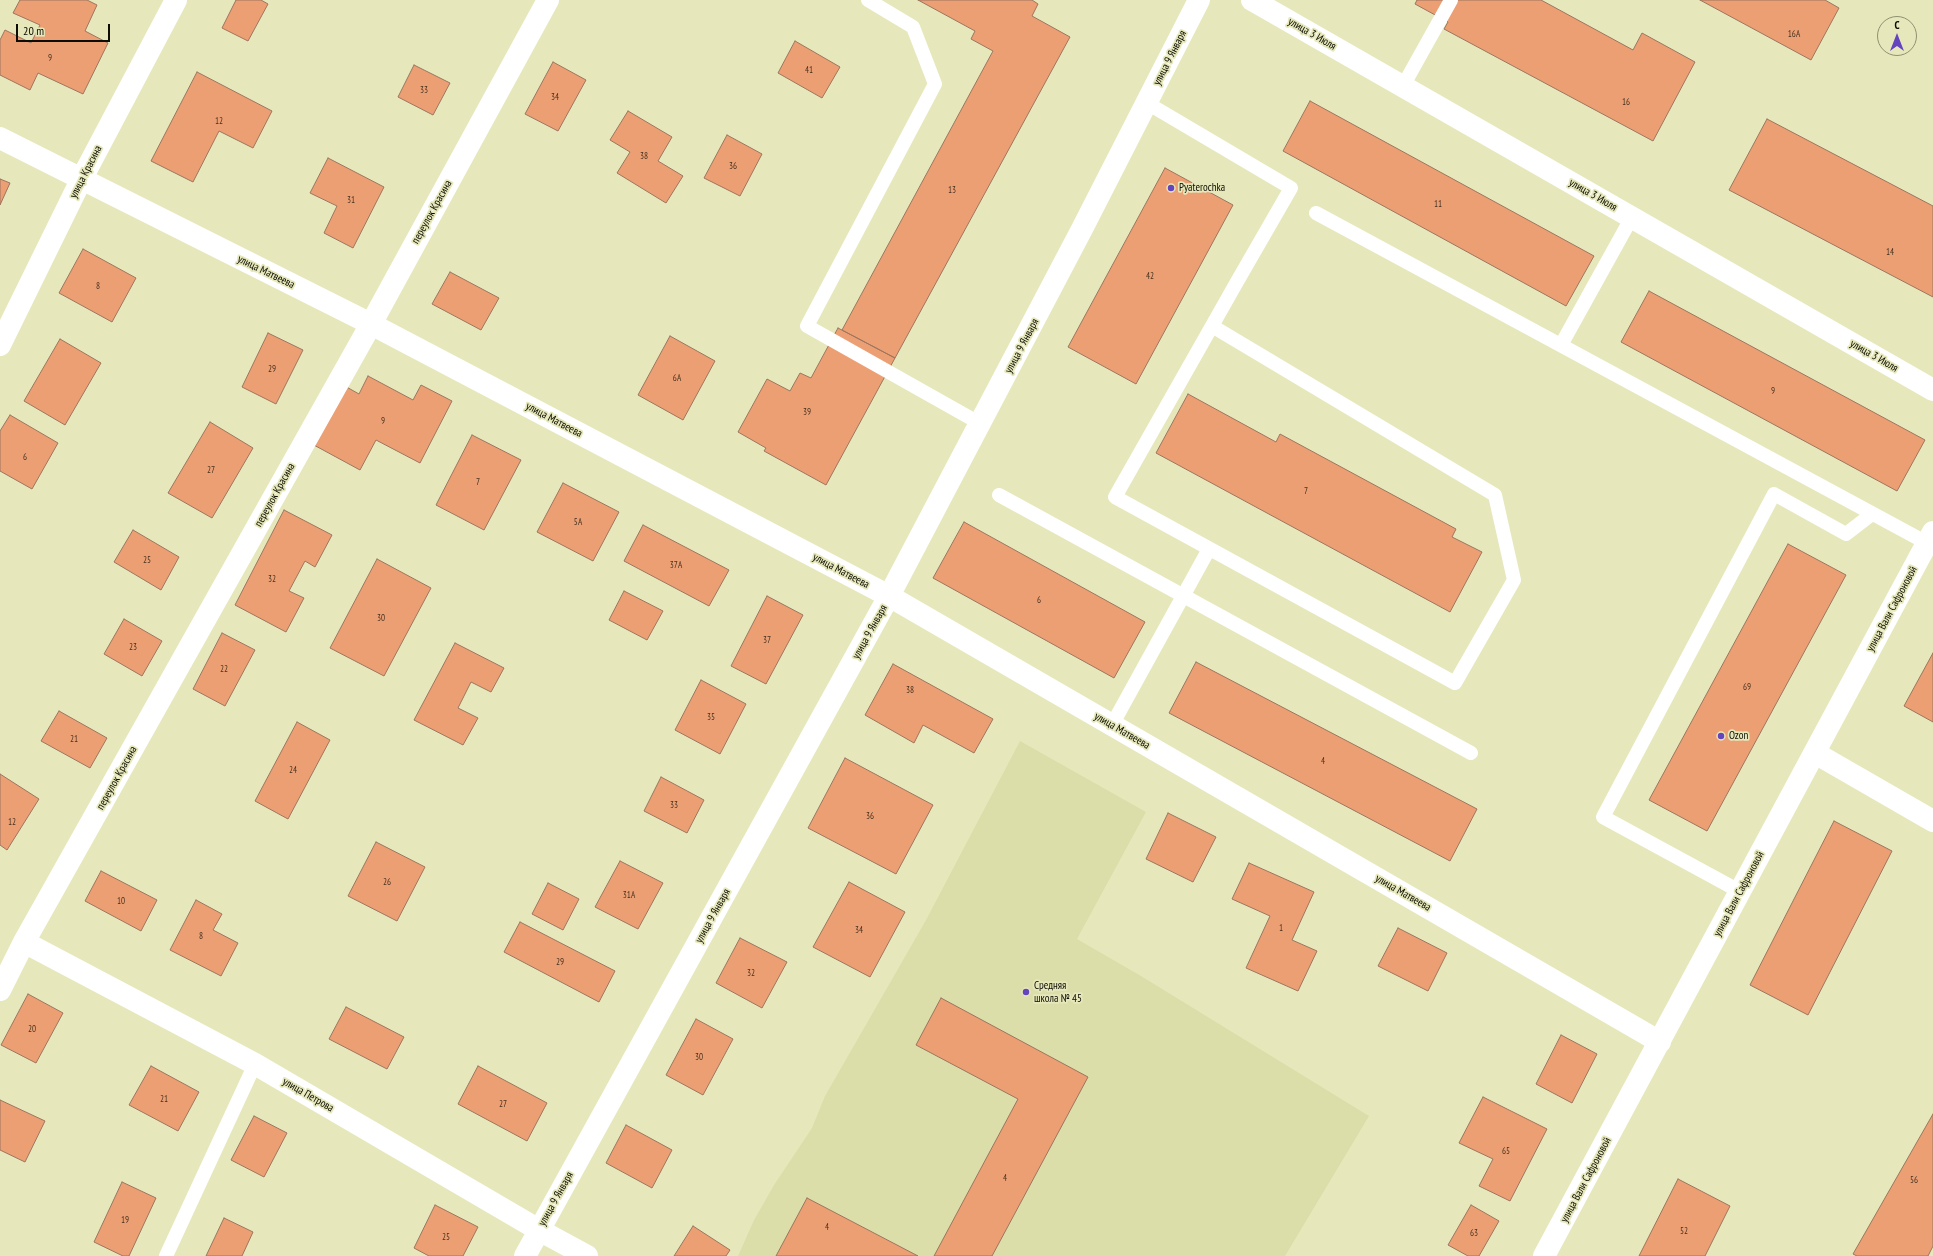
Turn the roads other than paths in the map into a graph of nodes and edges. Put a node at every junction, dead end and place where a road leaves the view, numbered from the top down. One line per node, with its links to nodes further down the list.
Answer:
1 (176, 0): 10 (street, улица Красина)
2 (548, 0): 13 (street, переулок Красина)
3 (868, 0): 18 (lane)
4 (1199, 0): 8 (street, улица 9 Января)
5 (1252, 0): 7 (street, улица 3 Июля)
6 (1451, 0): 7 (lane)
7 (1403, 86): 12 (street, улица 3 Июля)
8 (1147, 103): 14 (lane); 18 (street, улица 9 Января)
9 (0, 138): 10 (street, улица Матвеева)
10 (81, 180): 13 (street, улица Матвеева); 16 (street, улица Красина)
11 (1316, 213): 15 (lane)
12 (1632, 218): 15 (lane); 17 (street, улица 3 Июля)
13 (371, 324): 23 (street, улица Матвеева); 30 (street, переулок Красина)
14 (1212, 326): 22 (lane); 22 (lane)
15 (1561, 345): 20 (lane)
16 (0, 346)
17 (1933, 390)
18 (981, 424): 23 (street, улица 9 Января)
19 (999, 495): 24 (lane)
20 (1872, 514): 21 (lane); 29 (lane)
21 (1930, 538): 27 (street, улица Вали Сафроновой)
22 (1209, 549): 24 (lane)
23 (889, 596): 25 (street, улица Матвеева); 34 (street, улица 9 Января)
24 (1183, 596): 25 (lane); 26 (lane)
25 (1112, 725): 32 (street, улица Матвеева)
26 (1471, 753)
27 (1815, 753): 28 (street); 29 (street, улица Вали Сафроновой)
28 (1933, 821)
29 (1741, 892): 32 (street, улица Вали Сафроновой)
30 (24, 942): 31 (street, переулок Красина); 33 (street, улица Петрова)
31 (0, 990)
32 (1660, 1042): 38 (street, улица Вали Сафроновой)
33 (256, 1064): 34 (street, улица Петрова); 35 (lane)
34 (539, 1230): 36 (street, улица 9 Января); 37 (street, улица Петрова)
35 (166, 1256)
36 (525, 1256)
37 (587, 1256)
38 (1544, 1256)

